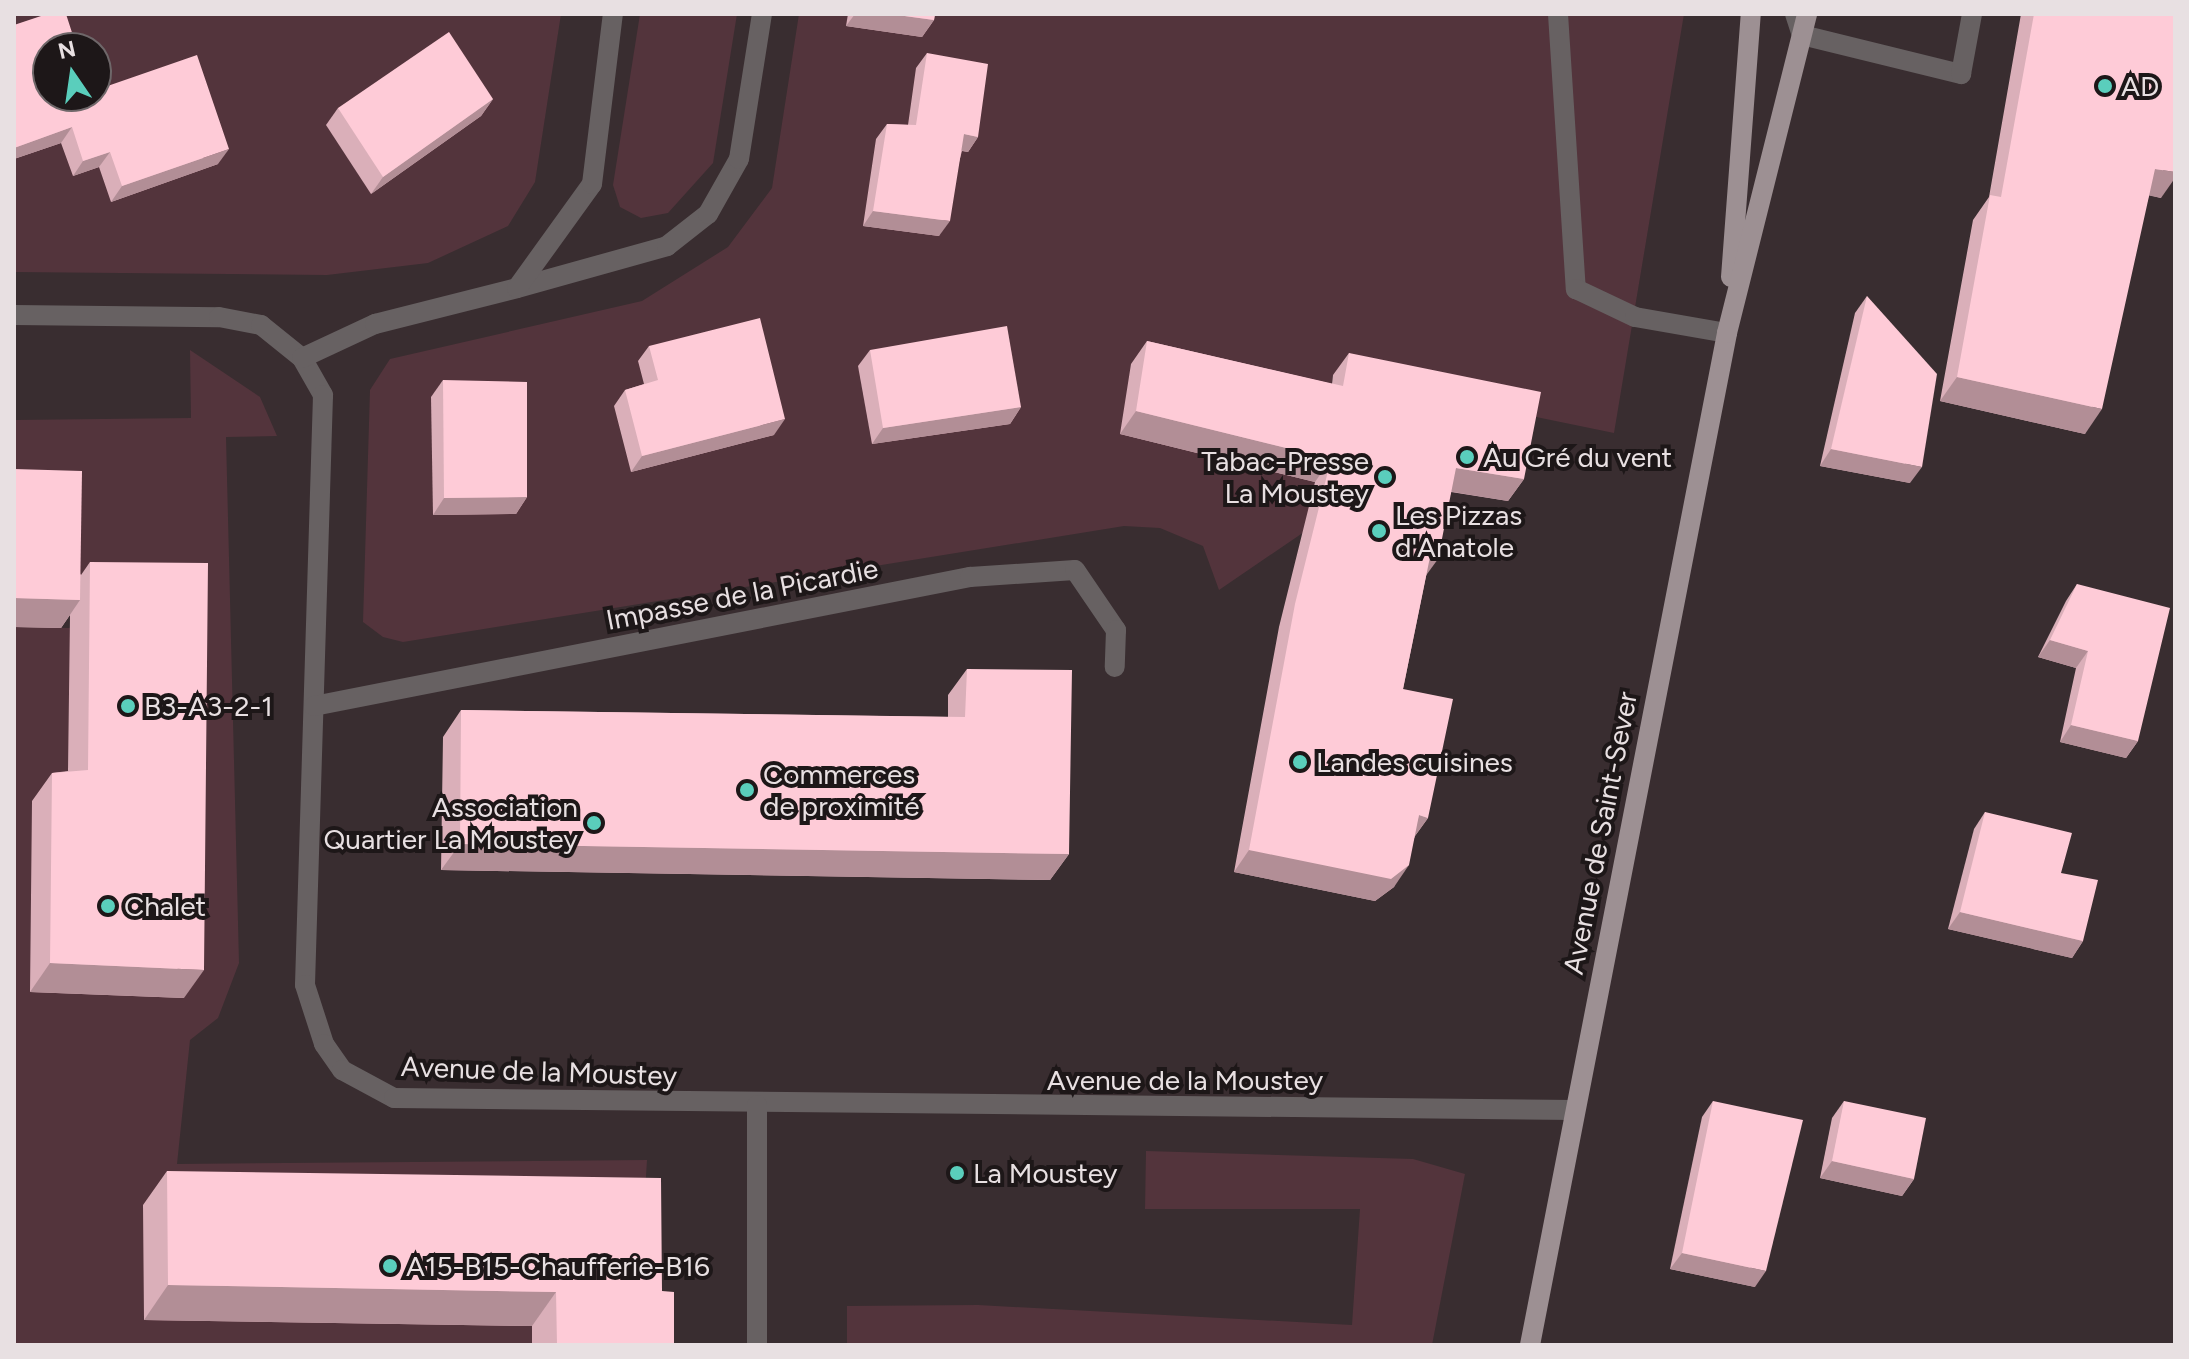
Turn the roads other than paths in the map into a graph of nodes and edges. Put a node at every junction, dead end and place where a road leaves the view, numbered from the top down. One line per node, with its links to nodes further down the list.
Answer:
1 (613, 14): 9 (street)
2 (762, 14): 9 (street)
3 (1558, 14): 11 (street)
4 (1751, 14): 11 (main road, Avenue de Saint-Sever)
5 (1795, 14): 8 (street)
6 (1807, 14): 8 (main road, Avenue de Saint-Sever)
7 (1972, 14): 8 (street)
8 (1802, 35): 11 (main road, Avenue de Saint-Sever)
9 (517, 288): 12 (street)
10 (14, 315): 12 (street, Avenue de la Moustey)
11 (1727, 333): 16 (main road, Avenue de Saint-Sever)
12 (302, 358): 14 (street, Avenue de la Moustey)
13 (1115, 667): 14 (street, Impasse de la Picardie)
14 (314, 706): 15 (street, Avenue de la Moustey)
15 (757, 1105): 16 (street, Avenue de la Moustey); 17 (street)
16 (1574, 1110): 18 (main road, Avenue de Saint-Sever)
17 (757, 1345)
18 (1530, 1345)

